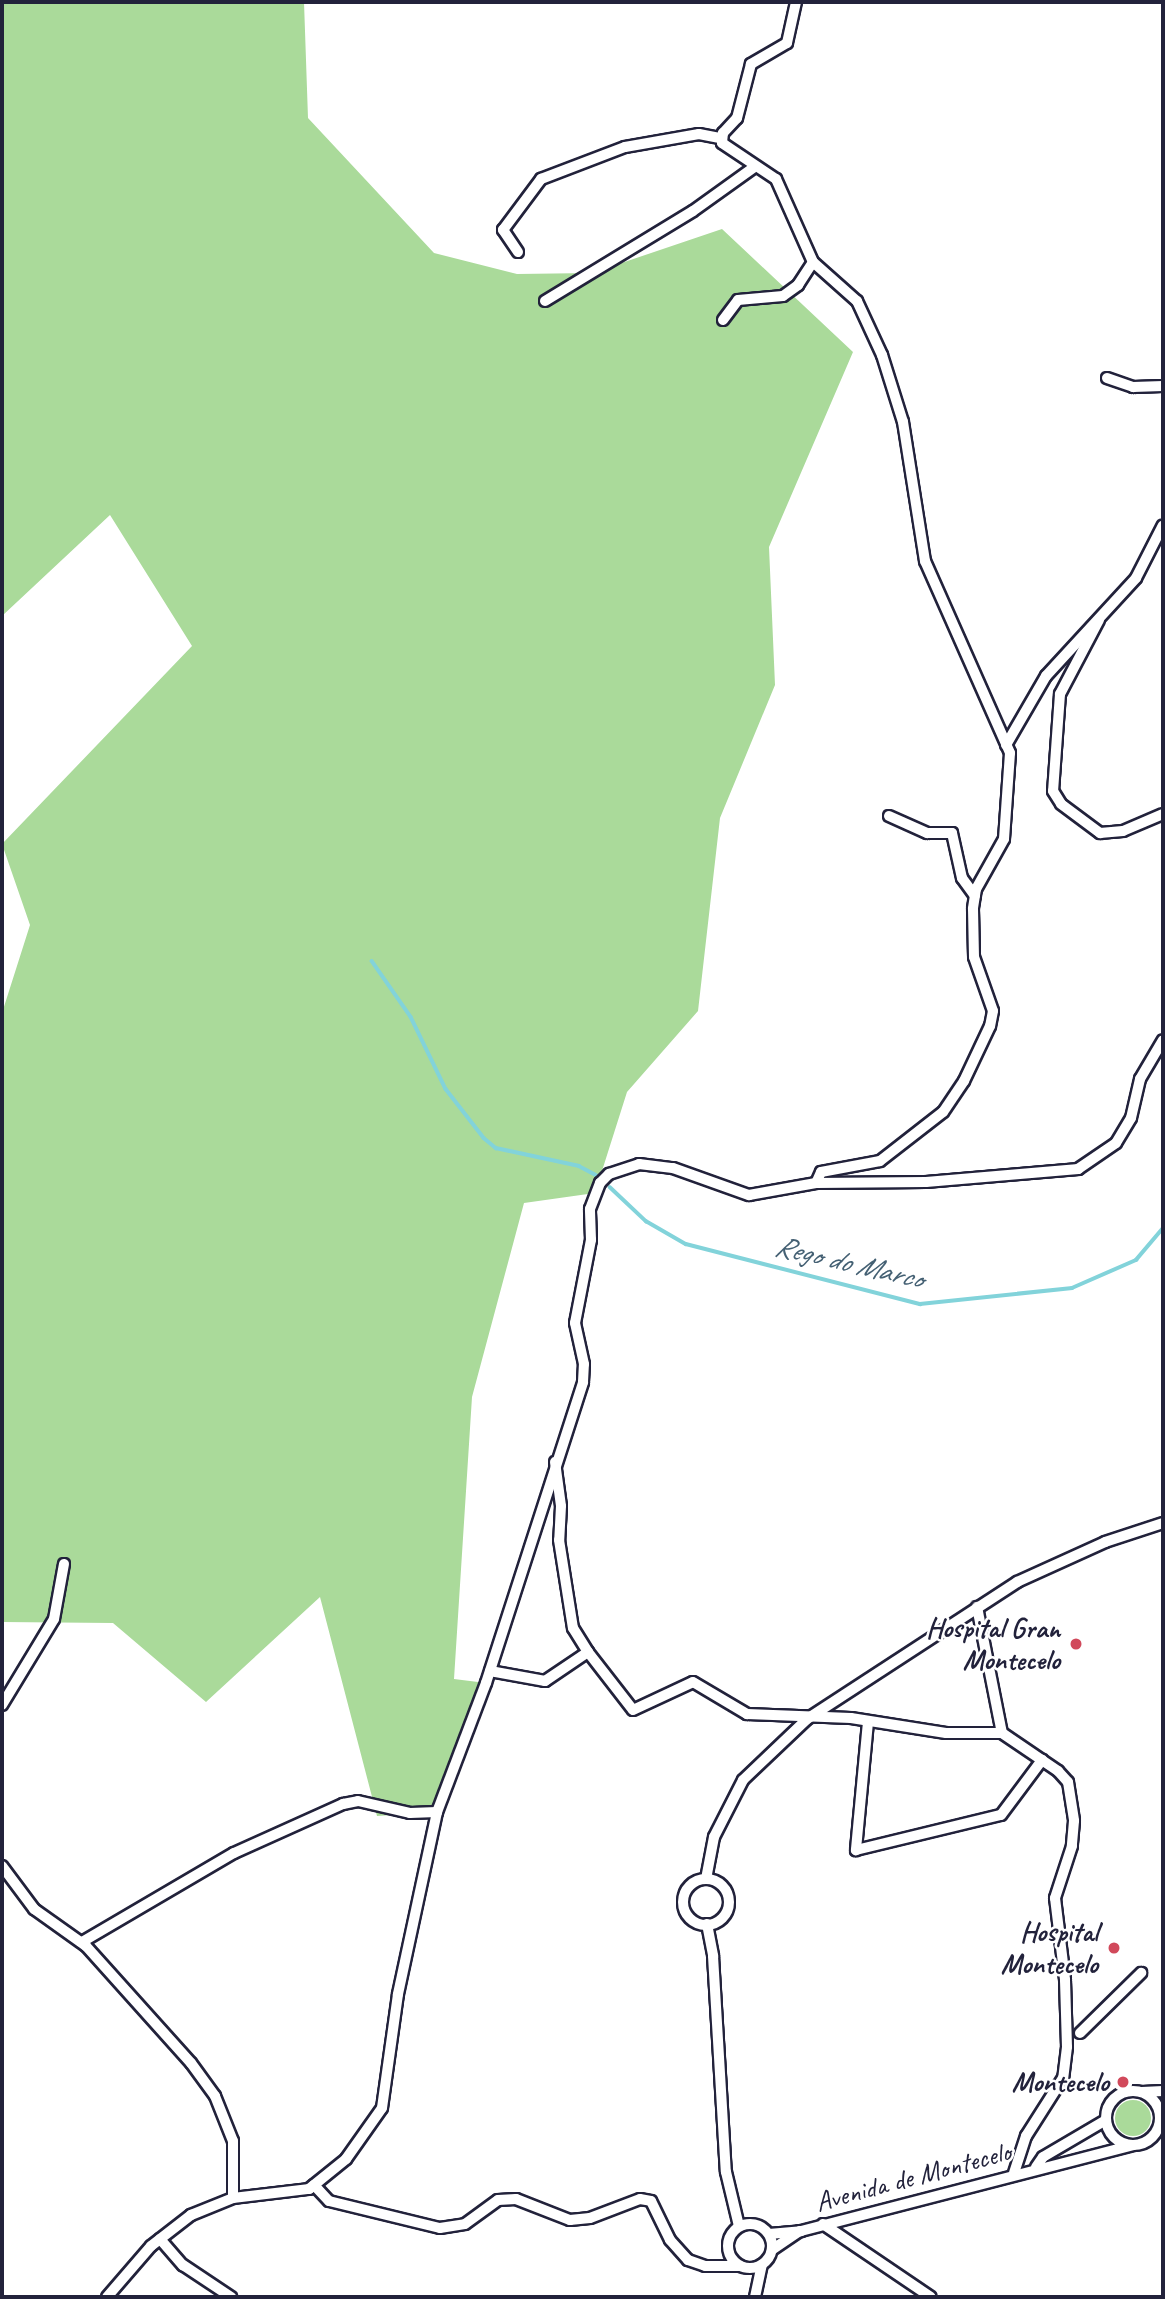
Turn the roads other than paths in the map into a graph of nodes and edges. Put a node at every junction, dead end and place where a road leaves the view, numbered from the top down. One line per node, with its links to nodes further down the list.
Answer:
1 (796, 2): 2 (street)
2 (720, 138): 3 (street); 4 (street)
3 (753, 168): 5 (street); 6 (street)
4 (518, 252)
5 (813, 262): 7 (street); 12 (street)
6 (545, 301)
7 (723, 320)
8 (1107, 378): 9 (street)
9 (1163, 386)
10 (1163, 525): 11 (street)
11 (1099, 620): 12 (street); 13 (street)
12 (1006, 745): 15 (street)
13 (1163, 814)
14 (889, 816): 15 (street)
15 (975, 896): 17 (street)
16 (1163, 1040): 17 (street)
17 (816, 1183): 18 (street)
18 (554, 1461): 22 (street); 23 (street)
19 (1163, 1523): 21 (street)
20 (64, 1564): 24 (street)
21 (976, 1607): 25 (street); 27 (street)
22 (587, 1652): 23 (street); 25 (street)
23 (490, 1671): 29 (street)
24 (2, 1705)
25 (807, 1718): 26 (street); 31 (street)
26 (868, 1723): 27 (street); 28 (street)
27 (1002, 1733): 28 (street)
28 (1042, 1760): 42 (street)
29 (437, 1812): 33 (street); 43 (street)
30 (2, 1866): 33 (street)
31 (706, 1879): 32 (street); 32 (street)
32 (707, 1924): 46 (street)
33 (82, 1942): 44 (street)
34 (1141, 1973): 35 (street)
35 (1080, 2033)
36 (1163, 2091): 37 (street)
37 (1142, 2092): 38 (street); 39 (street)
38 (1106, 2120): 40 (street); 41 (street, Avenida de Montecelo)
39 (1161, 2127): 40 (street)
40 (1133, 2145): 41 (street, Avenida de Montecelo)
41 (1036, 2167): 42 (street, Avenida de Montecelo)
42 (1014, 2173): 45 (street, Avenida de Montecelo)
43 (314, 2185): 44 (street); 52 (street)
44 (233, 2198): 49 (street)
45 (823, 2224): 47 (street, Avenida de Montecelo); 57 (street)
46 (739, 2226): 48 (street); 50 (street)
47 (801, 2231): 48 (street, Avenida de Montecelo); 51 (street, Avenida de Montecelo)
48 (769, 2234): 51 (street)
49 (160, 2239): 55 (street); 56 (street)
50 (728, 2249): 52 (street); 53 (street)
51 (773, 2249): 53 (street)
52 (713, 2264): 53 (street)
53 (751, 2267): 54 (street)
54 (756, 2292)
55 (107, 2297)
56 (231, 2297)
57 (931, 2297)

